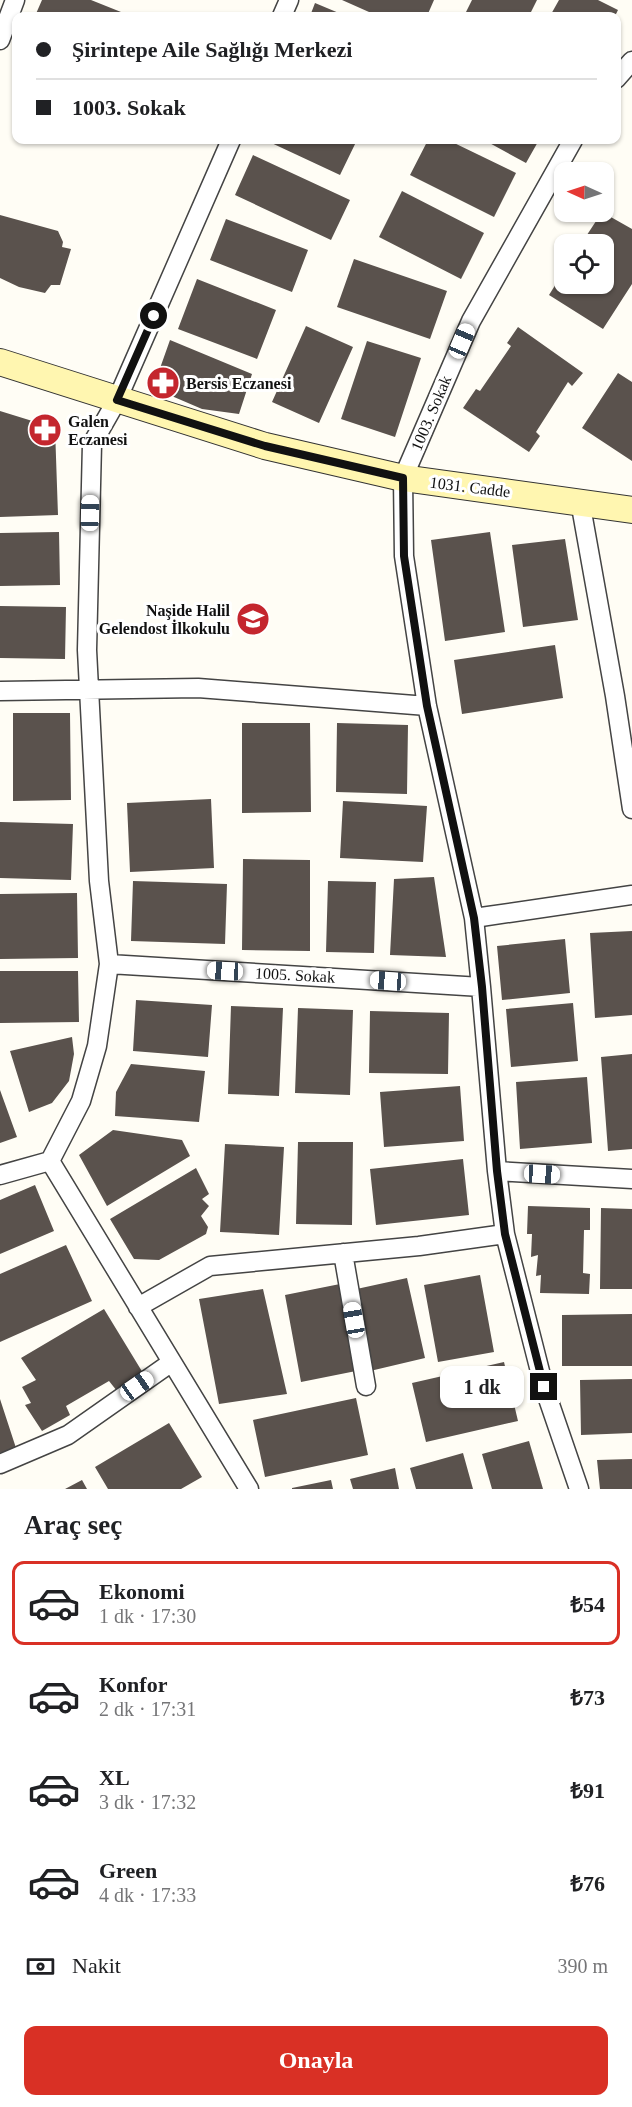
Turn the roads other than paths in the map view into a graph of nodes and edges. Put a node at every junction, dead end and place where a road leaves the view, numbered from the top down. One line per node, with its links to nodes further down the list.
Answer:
1 (15, 0): 2 (street)
2 (0, 40)
3 (632, 61): 4 (street)
4 (621, 73)
5 (229, 144): 8 (street)
6 (571, 144): 9 (street, 1003. Sokak)
7 (0, 363): 8 (street, 1031. Cadde)
8 (117, 400): 9 (street, 1031. Cadde); 12 (street)
9 (403, 478): 10 (street, 1031. Cadde); 14 (street, 1003. Sokak)
10 (580, 501): 11 (street, 1031. Cadde); 15 (street)
11 (632, 510)
12 (89, 690): 13 (street); 14 (street); 18 (street)
13 (0, 691)
14 (427, 706): 17 (street, 1003. Sokak)
15 (632, 809)
16 (632, 895): 17 (street)
17 (474, 918): 19 (street, 1003. Sokak)
18 (109, 964): 19 (street, 1005. Sokak); 20 (street)
19 (482, 987): 21 (street, 1003. Sokak)
20 (50, 1161): 22 (street); 26 (street)
21 (497, 1171): 23 (street); 24 (street, 1003. Sokak)
22 (0, 1175)
23 (632, 1179)
24 (505, 1234): 25 (street); 31 (street, 1003. Sokak)
25 (343, 1253): 26 (street); 28 (street)
26 (138, 1307): 27 (street)
27 (172, 1362): 29 (street); 30 (street)
28 (366, 1386)
29 (0, 1464)
30 (249, 1489)
31 (579, 1489)

